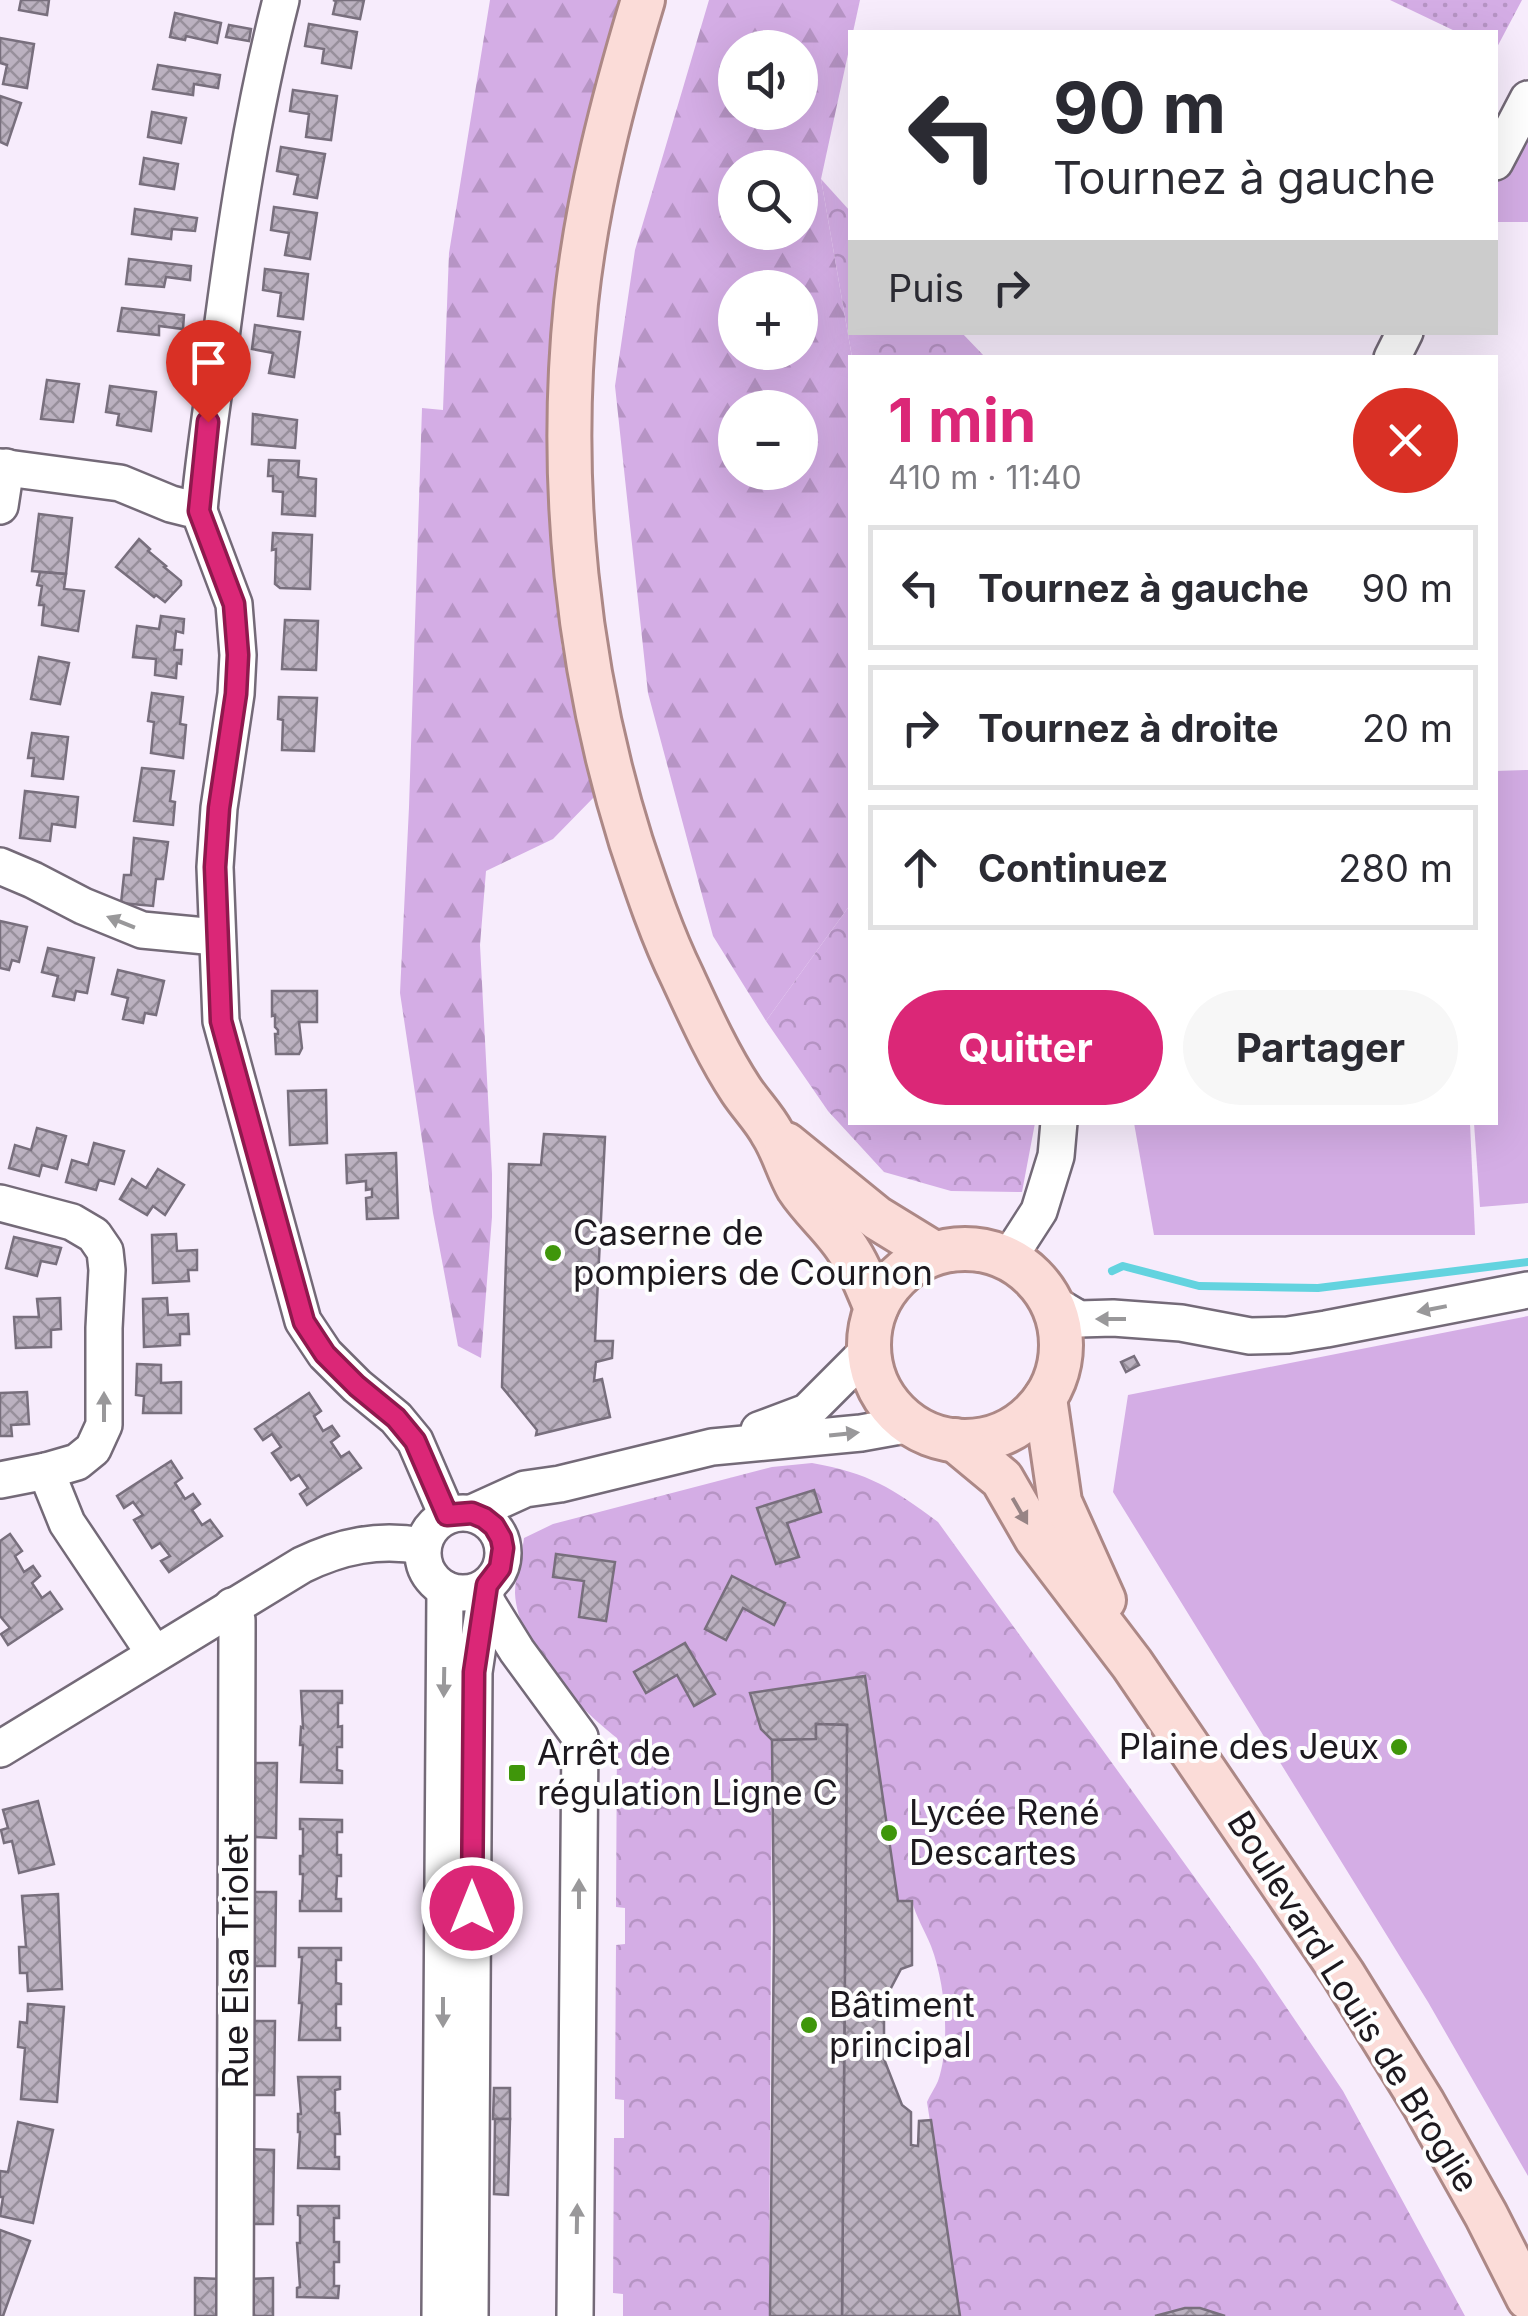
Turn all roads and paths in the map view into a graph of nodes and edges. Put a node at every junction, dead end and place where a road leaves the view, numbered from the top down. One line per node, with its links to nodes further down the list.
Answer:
1 (281, 0): 7 (street)
2 (643, 0): 11 (main road)
3 (1528, 100): 4 (street)
4 (1498, 156)
5 (3, 467): 6 (street); 7 (street)
6 (0, 506)
7 (199, 511): 9 (street)
8 (0, 866): 9 (street, one-way to 8)
9 (216, 937): 26 (street)
10 (1059, 1125): 14 (street)
11 (772, 1132): 13 (main road); 17 (main road)
12 (0, 1203): 23 (street, one-way to 12)
13 (934, 1254): 14 (main road); 17 (main road)
14 (1008, 1259): 16 (main road)
15 (1528, 1290): 16 (street, one-way to 16)
16 (1052, 1303): 19 (main road)
17 (876, 1308): 18 (main road)
18 (869, 1350): 20 (main road); 22 (street)
19 (1046, 1398): 21 (main road); 33 (main road, Boulevard Louis de Broglie)
20 (911, 1424): 21 (main road); 22 (street, one-way to 20)
21 (955, 1440): 33 (main road, Boulevard Louis de Broglie, one-way to 33)
22 (712, 1447): 25 (street)
23 (46, 1471): 24 (street); 32 (street)
24 (0, 1480)
25 (560, 1484): 26 (street); 27 (street)
26 (460, 1514): 27 (street); 28 (street)
27 (501, 1538): 30 (street)
28 (422, 1546): 29 (street); 31 (street)
29 (445, 1589): 30 (street); 37 (street, one-way to 37)
30 (485, 1605): 38 (street); 39 (street); 40 (street, one-way to 30)
31 (232, 1606): 32 (street); 36 (street, Rue Elsa Triolet)
32 (154, 1654): 34 (street)
33 (1132, 1664): 35 (main road, Boulevard Louis de Broglie)
34 (0, 1749)
35 (1528, 2298)
36 (234, 2316)
37 (440, 2316)
38 (470, 2316)
39 (484, 2316)
40 (576, 2316)

